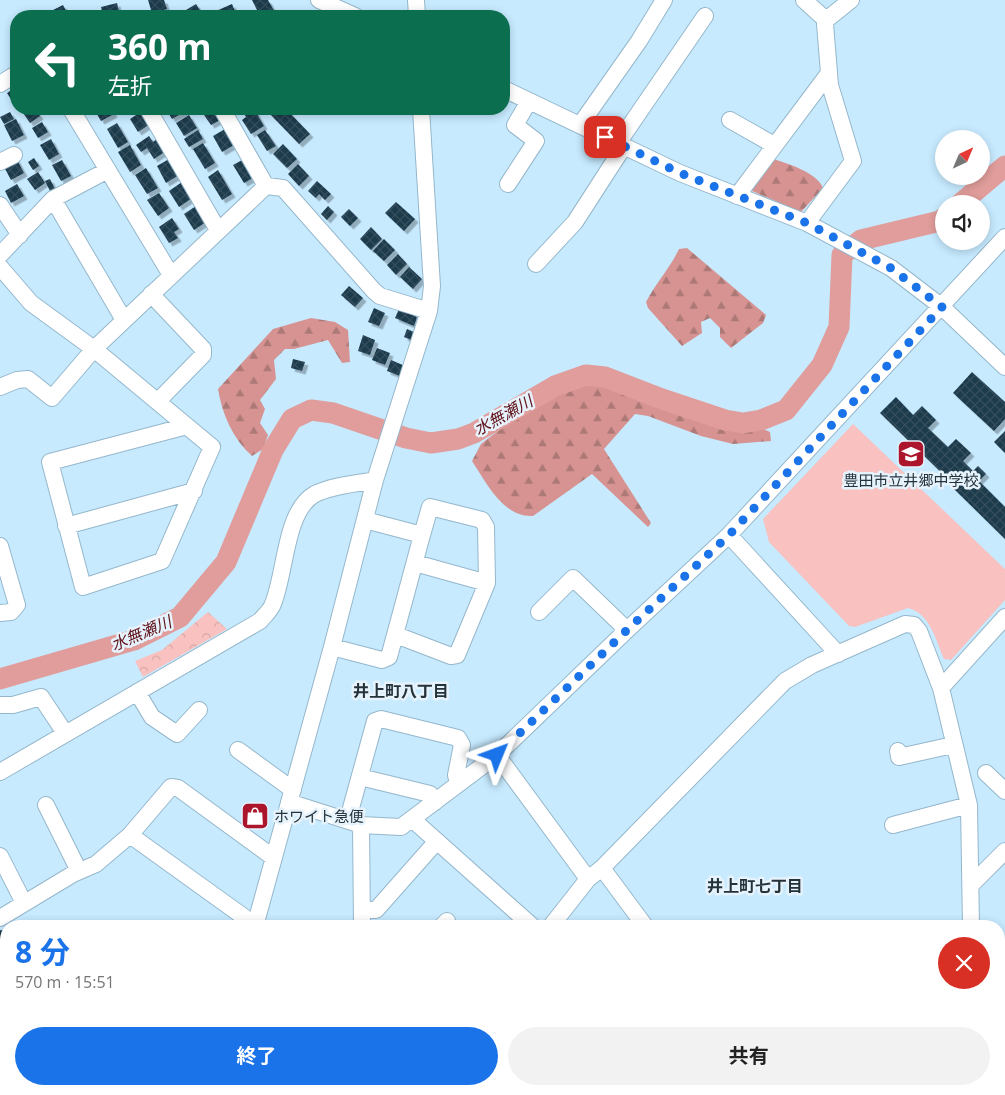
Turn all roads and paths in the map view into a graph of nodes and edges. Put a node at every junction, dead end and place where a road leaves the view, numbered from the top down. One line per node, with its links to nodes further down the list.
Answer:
1 (664, 0): 16 (street)
2 (804, 0): 7 (street)
3 (850, 0): 7 (street)
4 (324, 1): 5 (street)
5 (343, 10)
6 (705, 16): 17 (street)
7 (826, 20): 8 (street)
8 (829, 73): 18 (street); 25 (street)
9 (510, 92): 10 (street)
10 (529, 101): 16 (street); 20 (street)
11 (75, 115): 19 (street)
12 (151, 115): 26 (street)
13 (225, 115): 21 (street)
14 (421, 115): 35 (street)
15 (730, 120): 18 (street)
16 (580, 125): 17 (street)
17 (621, 144): 22 (street); 30 (street)
18 (774, 145): 22 (street)
19 (108, 170): 23 (street); 32 (street)
20 (508, 184)
21 (266, 186): 26 (street); 35 (street)
22 (737, 196): 25 (street)
23 (54, 200): 27 (street); 36 (street)
24 (0, 205): 27 (street)
25 (807, 223): 34 (street)
26 (218, 230): 32 (street)
27 (20, 235): 29 (street)
28 (1005, 237): 34 (street)
29 (0, 255)
30 (536, 264)
31 (0, 267): 37 (street)
32 (171, 275): 33 (street)
33 (151, 294): 36 (street); 40 (street)
34 (942, 307): 38 (street); 47 (street)
35 (429, 311): 42 (street)
36 (124, 320): 37 (street)
37 (94, 349): 39 (street); 40 (street)
38 (1005, 367)
39 (0, 387)
40 (158, 401): 41 (street)
41 (187, 426): 43 (street); 45 (street)
42 (375, 480): 44 (street); 59 (street)
43 (194, 491): 45 (street); 45 (street)
44 (365, 520): 46 (street); 56 (street)
45 (66, 526)
46 (422, 535): 49 (street); 50 (street)
47 (729, 535): 54 (street); 57 (street)
48 (0, 546): 52 (street)
49 (415, 562): 50 (street); 55 (street)
50 (487, 583): 55 (street)
51 (539, 612): 54 (street)
52 (0, 613)
53 (1005, 617): 58 (street)
54 (627, 630): 66 (street)
55 (396, 634): 56 (street)
56 (332, 647): 72 (street)
57 (838, 654): 58 (street); 84 (street)
58 (941, 688): 63 (street)
59 (137, 692): 61 (street); 62 (street)
60 (0, 705): 62 (street)
61 (199, 710)
62 (65, 733): 67 (street)
63 (953, 745): 65 (street); 75 (street)
64 (238, 750): 72 (street)
65 (898, 751)
66 (497, 755): 70 (street); 86 (street)
67 (0, 772)
68 (986, 773): 71 (street)
69 (360, 776): 70 (street); 73 (street); 77 (street)
70 (458, 784): 73 (street)
71 (1005, 791)
72 (291, 796): 77 (street); 83 (street)
73 (435, 802): 76 (street)
74 (46, 805): 85 (street)
75 (969, 805): 78 (street); 87 (street)
76 (412, 819): 77 (street); 80 (street)
77 (354, 822): 89 (street)
78 (893, 824)
79 (130, 835): 83 (street); 85 (street); 91 (street)
80 (437, 841): 89 (street); 94 (street)
81 (1005, 851): 87 (street)
82 (0, 856): 88 (street)
83 (274, 858): 92 (street)
84 (602, 868): 86 (street); 96 (street)
85 (79, 871): 88 (street)
86 (588, 879): 95 (street)
87 (972, 884): 97 (street)
88 (24, 903): 90 (street)
89 (362, 909): 93 (street)
90 (0, 918)
91 (247, 920)
92 (257, 920)
93 (362, 920)
94 (525, 920)
95 (556, 920)
96 (641, 920)
97 (972, 920)

